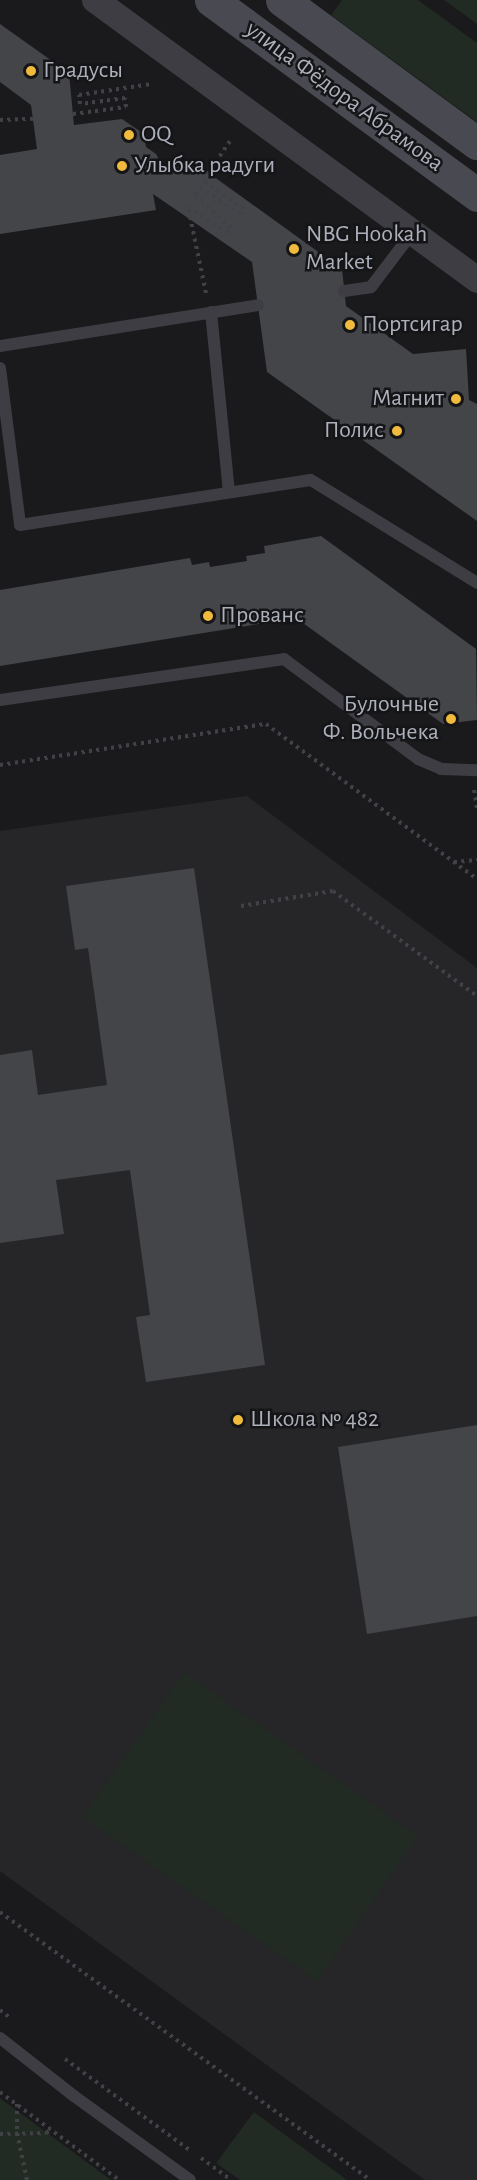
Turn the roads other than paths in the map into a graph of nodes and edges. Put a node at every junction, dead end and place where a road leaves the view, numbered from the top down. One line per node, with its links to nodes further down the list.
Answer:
1 (95, 0): 6 (street)
2 (282, 0): 4 (street, улица Фёдора Абрамова)
3 (217, 2): 5 (street, улица Фёдора Абрамова)
4 (477, 143)
5 (477, 195)
6 (412, 233): 7 (street); 8 (lane)
7 (477, 280)
8 (344, 291)
9 (258, 305): 10 (lane)
10 (211, 312): 11 (lane); 14 (lane)
11 (0, 346)
12 (0, 368): 13 (lane)
13 (6, 474): 14 (lane)
14 (229, 492): 15 (lane)
15 (477, 583)
16 (0, 700): 17 (lane)
17 (477, 770)
18 (0, 2038): 19 (lane)
19 (190, 2180)

